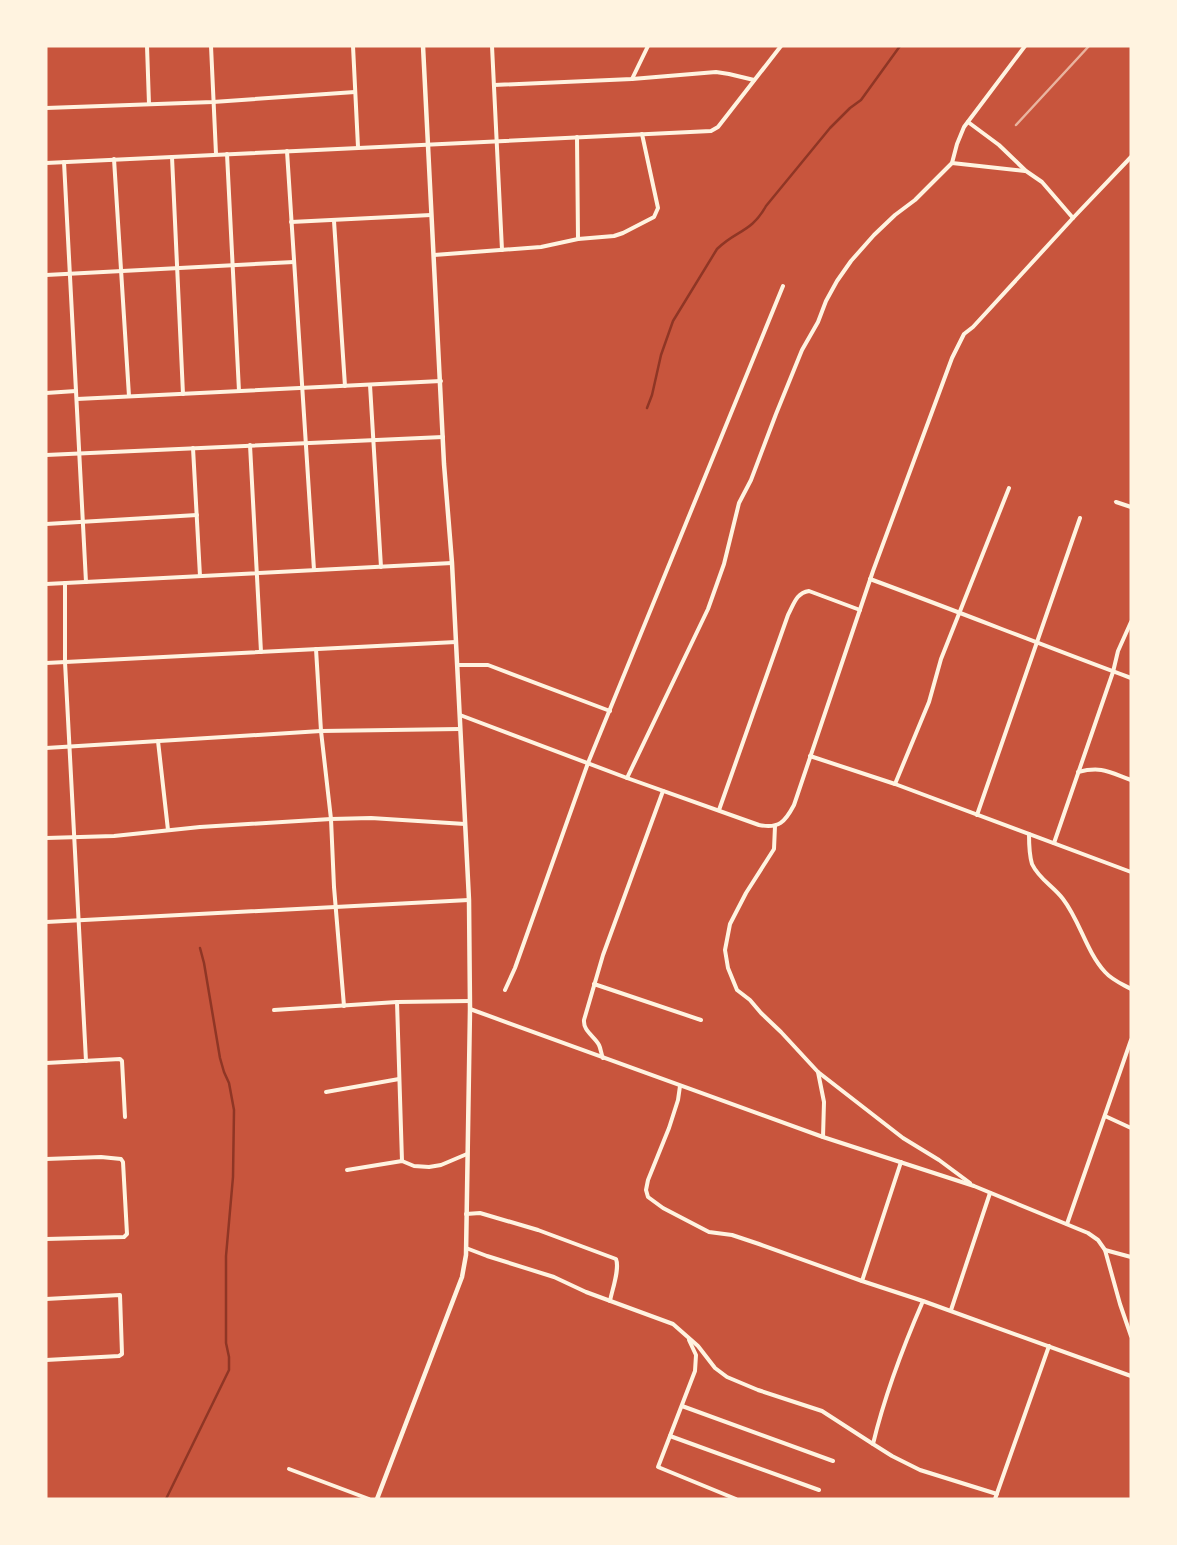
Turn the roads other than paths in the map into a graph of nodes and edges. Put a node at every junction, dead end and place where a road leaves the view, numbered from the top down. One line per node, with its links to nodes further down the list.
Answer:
1 (147, 46): 14 (street)
2 (211, 46): 13 (street)
3 (353, 46): 12 (street)
4 (424, 46): 20 (street)
5 (492, 46): 11 (street)
6 (648, 46): 9 (street)
7 (780, 46): 10 (street)
8 (1025, 46): 16 (street)
9 (632, 79): 10 (street); 11 (street)
10 (754, 80): 17 (street)
11 (494, 85): 19 (street)
12 (355, 92): 13 (street); 21 (street)
13 (213, 102): 14 (street); 23 (street)
14 (149, 104): 15 (street)
15 (46, 108)
16 (968, 122): 30 (street); 31 (street)
17 (642, 134): 18 (street); 36 (street)
18 (576, 137): 19 (street); 36 (street)
19 (497, 141): 20 (street); 37 (street)
20 (429, 144): 21 (street); 32 (street)
21 (358, 147): 22 (street)
22 (286, 151): 24 (street); 35 (street)
23 (216, 154): 24 (street); 25 (street)
24 (227, 154): 40 (street)
25 (172, 156): 27 (street); 41 (street)
26 (1131, 157): 33 (street)
27 (114, 159): 28 (street); 42 (street)
28 (64, 162): 29 (street); 43 (street)
29 (46, 163)
30 (952, 163): 31 (street); 101 (street)
31 (1026, 171): 33 (street)
32 (432, 215): 34 (street); 38 (street)
33 (1073, 218): 75 (street)
34 (334, 221): 35 (street); 48 (street)
35 (291, 222): 39 (street)
36 (578, 239): 37 (street)
37 (502, 250): 38 (street)
38 (434, 255): 46 (street)
39 (294, 262): 40 (street); 49 (street)
40 (233, 264): 41 (street); 51 (street)
41 (177, 268): 42 (street); 53 (street)
42 (122, 270): 43 (street); 54 (street)
43 (70, 273): 44 (street); 50 (street)
44 (46, 275)
45 (783, 286): 91 (street)
46 (441, 381): 47 (street); 56 (street)
47 (370, 385): 48 (street); 57 (street)
48 (345, 386): 49 (street)
49 (302, 388): 51 (street); 58 (street)
50 (76, 391): 52 (street); 55 (street)
51 (239, 391): 53 (street)
52 (46, 393)
53 (183, 394): 54 (street)
54 (129, 396): 55 (street)
55 (77, 399): 61 (street)
56 (443, 437): 57 (street); 70 (street)
57 (373, 440): 58 (street); 71 (street)
58 (306, 443): 59 (street); 72 (street)
59 (250, 446): 60 (street); 73 (street)
60 (193, 448): 61 (street); 66 (street)
61 (79, 453): 62 (street); 68 (street)
62 (46, 455)
63 (1009, 488): 80 (street)
64 (1116, 502): 65 (street)
65 (1131, 507)
66 (197, 515): 68 (street); 74 (street)
67 (1080, 518): 83 (street)
68 (83, 522): 69 (street); 76 (street)
69 (46, 524)
70 (452, 563): 71 (street); 82 (street)
71 (381, 567): 72 (street)
72 (314, 570): 73 (street)
73 (257, 573): 74 (street); 85 (street)
74 (200, 576): 76 (street)
75 (870, 579): 79 (street); 80 (street)
76 (86, 582): 77 (street)
77 (65, 583): 78 (street); 86 (street)
78 (46, 584)
79 (860, 610): 98 (street); 105 (street)
80 (961, 612): 83 (street); 103 (street)
81 (1131, 622): 89 (street)
82 (456, 642): 84 (street); 88 (street)
83 (1036, 643): 89 (street); 106 (street)
84 (316, 649): 85 (street); 94 (street)
85 (261, 652): 86 (street)
86 (65, 662): 87 (street); 96 (street)
87 (46, 664)
88 (457, 665): 91 (street); 92 (street)
89 (1113, 672): 90 (street); 100 (street)
90 (1131, 678)
91 (610, 711): 99 (street)
92 (460, 715): 93 (street); 99 (street)
93 (460, 729): 94 (street); 108 (street)
94 (321, 731): 95 (street); 107 (street)
95 (158, 741): 96 (street); 110 (street)
96 (69, 746): 97 (street); 112 (street)
97 (46, 748)
98 (810, 756): 103 (street); 109 (street)
99 (588, 763): 101 (street); 122 (street)
100 (1078, 772): 102 (street); 114 (street)
101 (627, 778): 104 (street)
102 (1131, 780)
103 (895, 784): 106 (street)
104 (663, 790): 105 (street); 120 (street)
105 (719, 810): 109 (street)
106 (977, 814): 111 (street)
107 (331, 819): 108 (street); 110 (street); 117 (street)
108 (465, 824): 116 (street)
109 (775, 826): 133 (street)
110 (168, 830): 112 (street)
111 (1029, 834): 114 (street); 121 (street)
112 (74, 837): 113 (street); 118 (street)
113 (46, 838)
114 (1054, 843): 115 (street)
115 (1131, 872)
116 (469, 900): 117 (street); 124 (street)
117 (336, 907): 118 (street); 125 (street)
118 (78, 920): 119 (street); 131 (street)
119 (46, 922)
120 (594, 984): 128 (street); 130 (street)
121 (1131, 989)
122 (505, 990)
123 (397, 1002): 124 (street); 125 (street); 134 (street)
124 (470, 1002): 126 (street)
125 (344, 1006): 127 (street)
126 (470, 1009): 130 (street); 141 (street)
127 (274, 1010)
128 (701, 1020)
129 (1131, 1040): 137 (street)
130 (603, 1058): 135 (street)
131 (86, 1061): 132 (street); 138 (street)
132 (46, 1063)
133 (818, 1072): 140 (street); 146 (street)
134 (398, 1079): 136 (street); 143 (street)
135 (680, 1086): 140 (street); 154 (street)
136 (326, 1092)
137 (1105, 1116): 139 (street); 149 (street)
138 (125, 1117)
139 (1131, 1128)
140 (823, 1136): 144 (street)
141 (467, 1154): 143 (street); 148 (street)
142 (46, 1159): 150 (street)
143 (402, 1161): 145 (street)
144 (901, 1162): 146 (street); 154 (street)
145 (347, 1170)
146 (974, 1186): 147 (street)
147 (990, 1193): 149 (street); 158 (street)
148 (466, 1214): 151 (street); 156 (street)
149 (1067, 1224): 152 (street)
150 (46, 1238)
151 (466, 1248): 156 (street); 172 (street)
152 (1105, 1250): 153 (street); 160 (street)
153 (1131, 1257)
154 (862, 1281): 157 (street)
155 (46, 1299): 162 (street)
156 (610, 1301): 159 (street)
157 (923, 1301): 158 (street); 166 (street)
158 (950, 1310): 161 (street)
159 (688, 1336): 164 (street); 166 (street)
160 (1131, 1336)
161 (1049, 1346): 163 (street); 170 (street)
162 (46, 1360)
163 (1131, 1376)
164 (682, 1406): 165 (street); 167 (street)
165 (670, 1436): 169 (street); 173 (street)
166 (873, 1444): 170 (street)
167 (833, 1461)
168 (289, 1469): 171 (street)
169 (820, 1490)
170 (997, 1494): 174 (street)
171 (369, 1499)
172 (377, 1499)
173 (736, 1499)
174 (995, 1499)

